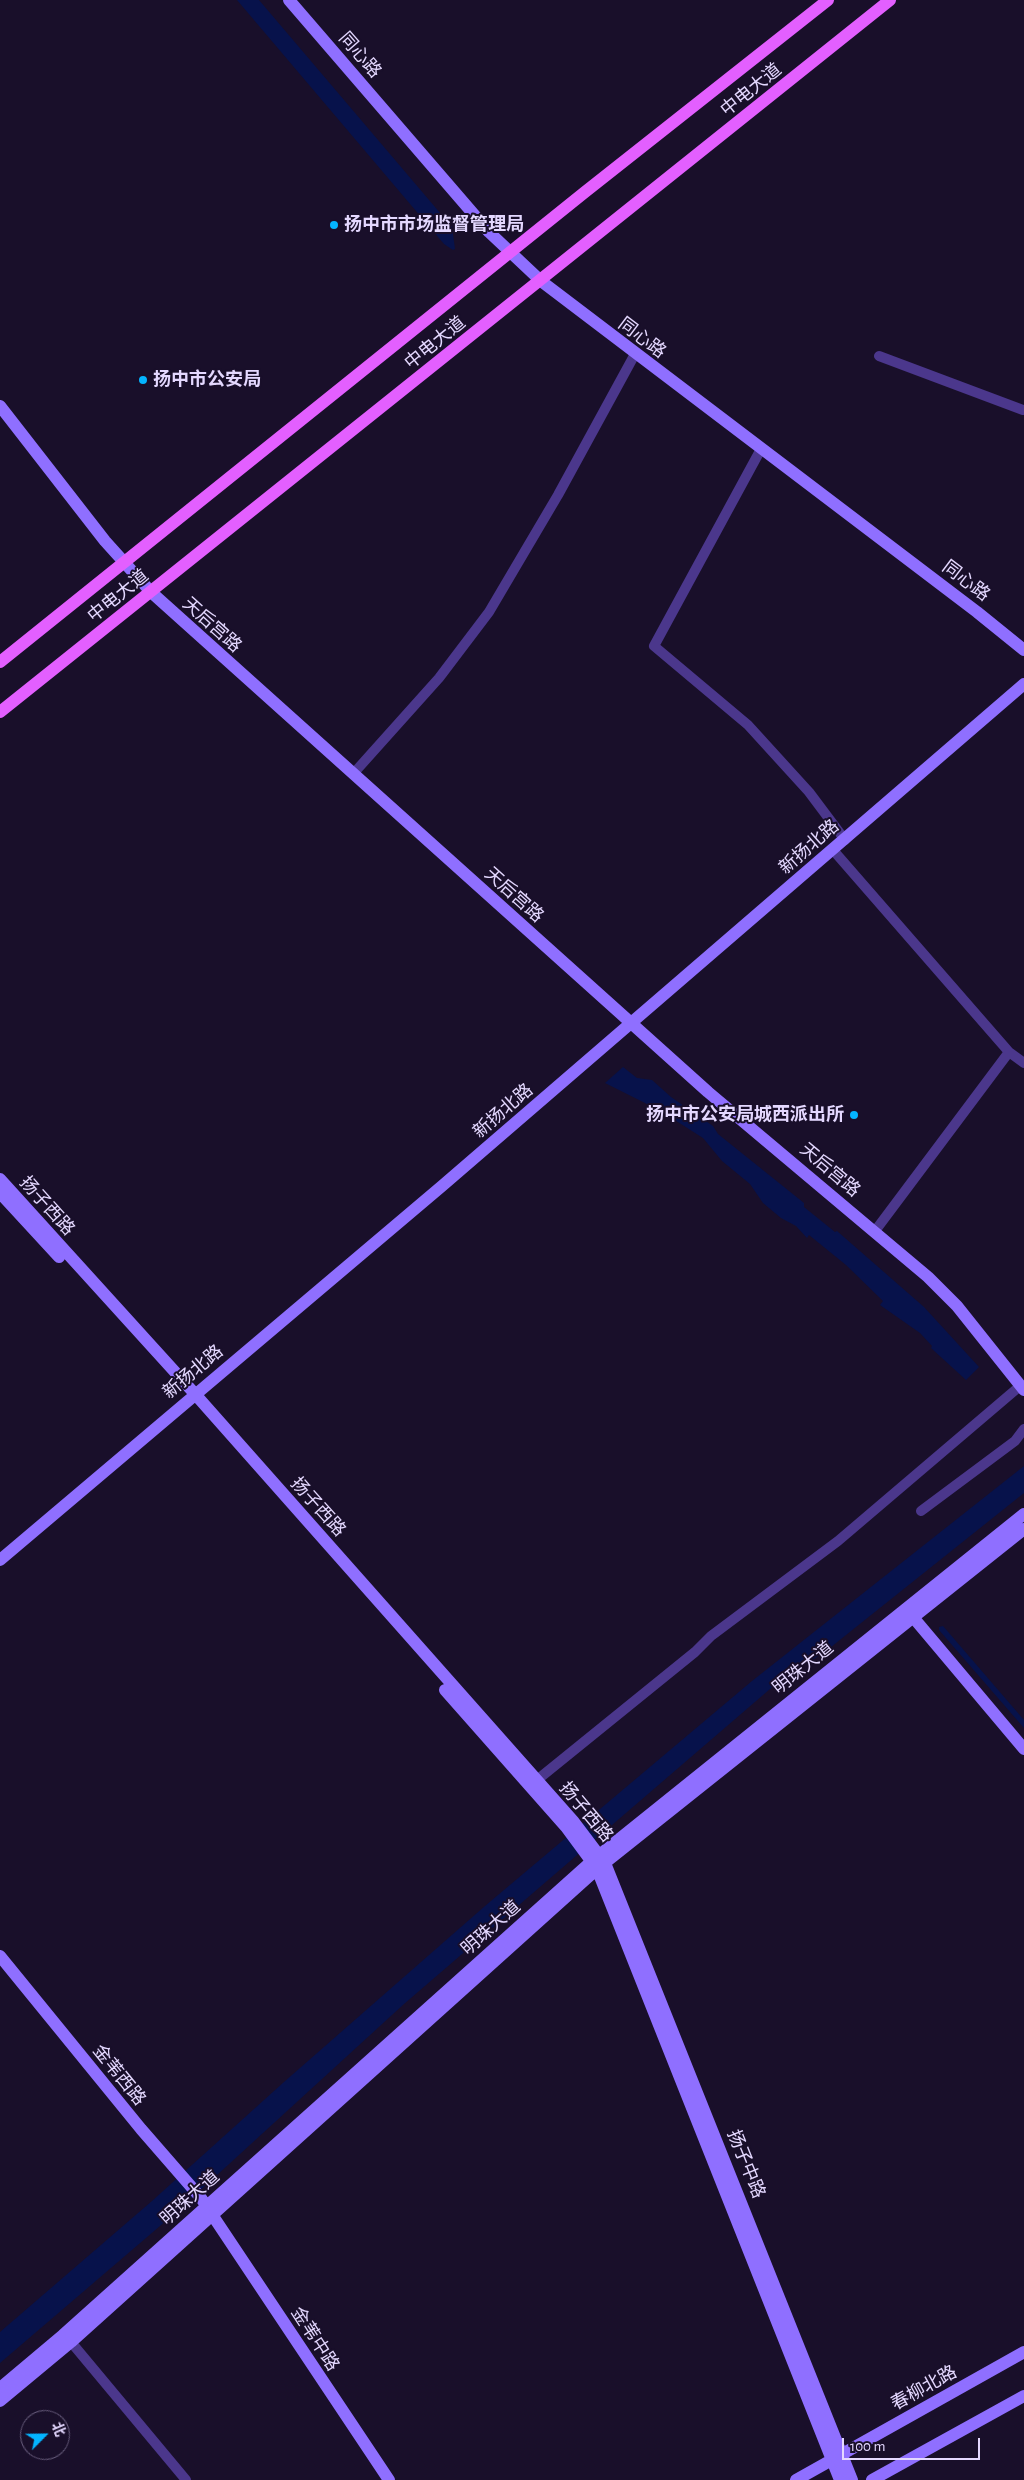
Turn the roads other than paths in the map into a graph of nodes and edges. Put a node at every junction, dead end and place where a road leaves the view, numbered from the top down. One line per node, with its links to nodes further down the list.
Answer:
1 (289, 0): 4 (street, 同心路)
2 (828, 0): 4 (main road, 中电大道)
3 (890, 0): 5 (main road, 中电大道)
4 (509, 252): 5 (street, 同心路); 11 (main road, 中电大道)
5 (541, 281): 6 (street, 同心路); 12 (main road, 中电大道)
6 (635, 354): 10 (street, 同心路); 17 (street)
7 (879, 356): 9 (street)
8 (0, 406): 11 (street, 天后宫路)
9 (1023, 410)
10 (760, 449): 13 (street, 同心路); 18 (street)
11 (124, 563): 12 (street, 天后宫路); 14 (main road, 中电大道)
12 (151, 592): 16 (main road, 中电大道); 17 (street, 天后宫路)
13 (1024, 650)
14 (0, 662)
15 (1024, 684): 18 (street, 新扬北路)
16 (0, 712)
17 (352, 774): 20 (street, 天后宫路)
18 (845, 840): 19 (street, 新扬北路)
19 (833, 850): 20 (street, 新扬北路); 21 (street)
20 (632, 1023): 25 (street, 天后宫路); 27 (street, 新扬北路)
21 (1009, 1052): 22 (street); 25 (street)
22 (1024, 1063)
23 (0, 1179): 27 (street, 扬子西路)
24 (0, 1193): 27 (street, 扬子西路)
25 (875, 1231): 26 (street, 天后宫路)
26 (1022, 1388): 35 (street)
27 (191, 1396): 32 (street, 新扬北路); 35 (street, 扬子西路); 36 (street, 扬子西路)
28 (1024, 1429): 29 (street)
29 (921, 1511)
30 (1024, 1514): 33 (street, 明珠大道)
31 (1024, 1529): 33 (street, 明珠大道)
32 (0, 1560)
33 (909, 1613): 34 (street); 37 (street, 明珠大道)
34 (1024, 1749)
35 (537, 1780): 36 (street, 扬子西路)
36 (570, 1824): 37 (street, 扬子西路)
37 (596, 1857): 39 (street, 明珠大道); 45 (street, 扬子中路)
38 (0, 1956): 39 (street, 金苇西路)
39 (207, 2206): 40 (street, 明珠大道); 42 (street, 明珠大道); 47 (street, 金苇中路)
40 (71, 2342): 44 (street, 明珠大道); 46 (street)
41 (1024, 2352): 45 (street, 春柳北路)
42 (0, 2388)
43 (1024, 2396): 51 (street)
44 (0, 2401)
45 (837, 2457): 48 (street, 春柳北路); 49 (street, 扬子中路); 50 (street, 扬子中路)
46 (186, 2480)
47 (389, 2480)
48 (796, 2480)
49 (840, 2480)
50 (852, 2480)
51 (872, 2480)

